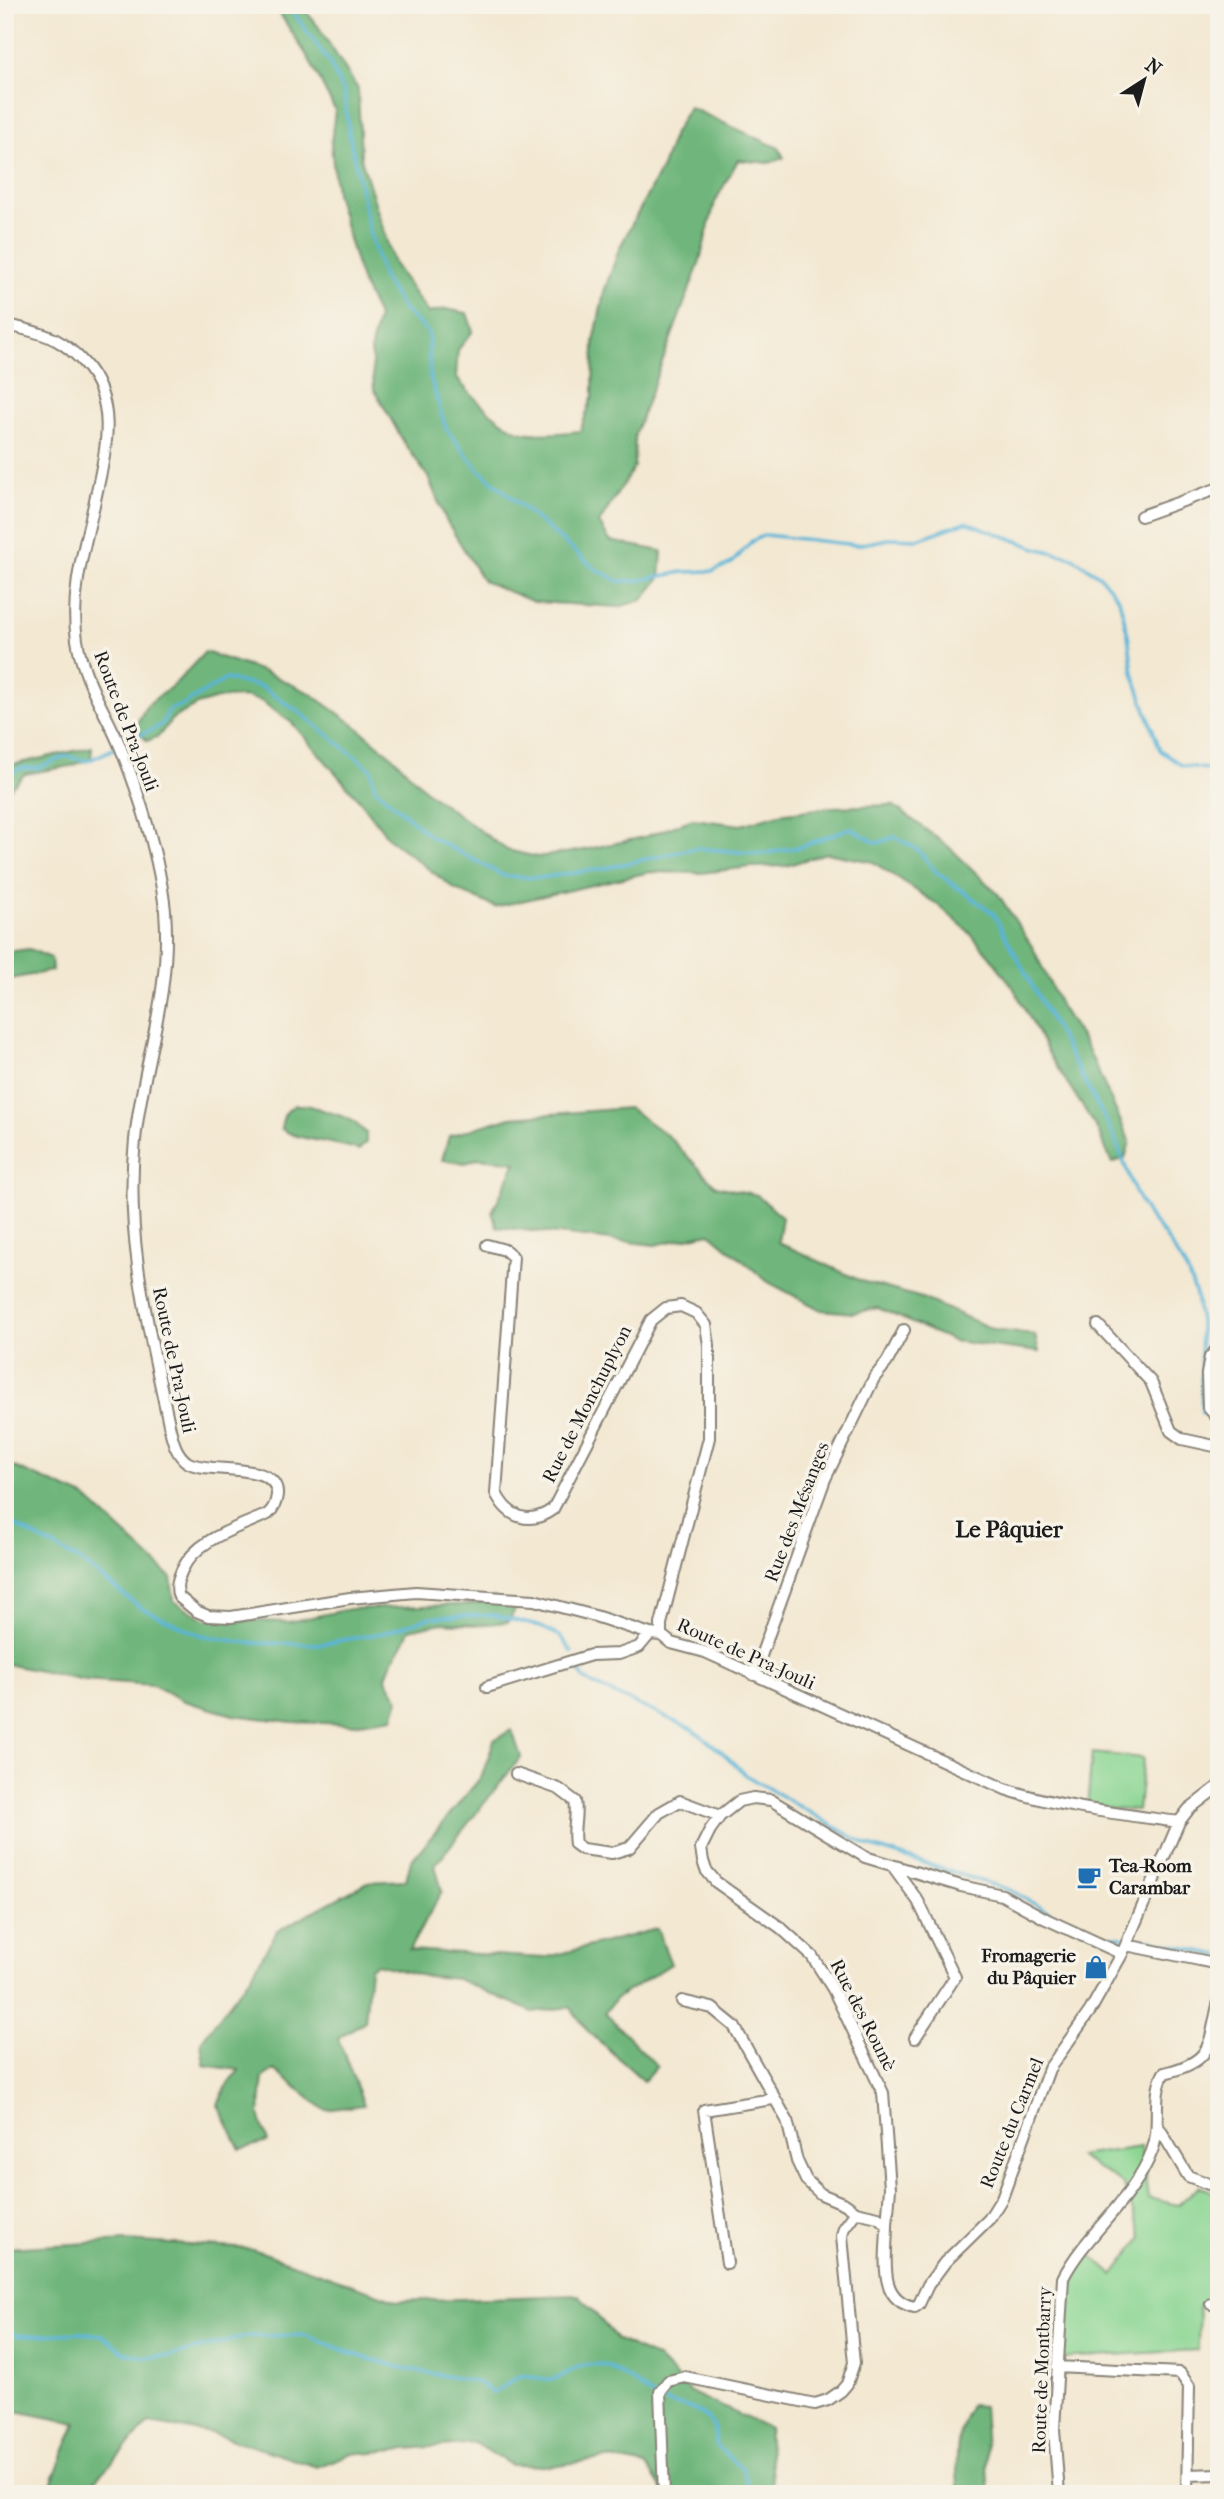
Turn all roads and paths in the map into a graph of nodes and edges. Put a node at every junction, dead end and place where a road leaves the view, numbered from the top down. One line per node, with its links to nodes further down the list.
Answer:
1 (5, 324): 10 (street, Route de Pra-Jouli)
2 (1219, 488): 3 (street)
3 (1141, 516)
4 (487, 1245): 10 (street, Rue de Monchuplyon)
5 (1098, 1325): 9 (street)
6 (904, 1330): 11 (street, Rue des Mésanges)
7 (1219, 1347): 8 (street)
8 (1219, 1420)
9 (1219, 1447)
10 (656, 1635): 11 (street, Route de Pra-Jouli); 12 (street)
11 (754, 1675): 16 (street, Route de Pra-Jouli)
12 (487, 1687)
13 (516, 1774): 15 (street)
14 (1219, 1786): 16 (street)
15 (720, 1816): 17 (street, Rue des Rounè); 27 (street, Rue des Rounè)
16 (1179, 1822): 18 (street)
17 (892, 1865): 18 (street, Rue des Rounè); 22 (street)
18 (1124, 1950): 19 (street, Rue des Rounè); 27 (street, Route du Carmel)
19 (1219, 1964)
20 (682, 2001): 23 (street)
21 (1219, 2001): 24 (street, Route de Montbarry)
22 (915, 2038)
23 (774, 2099): 26 (street); 28 (street)
24 (1158, 2126): 25 (street); 29 (street, Route de Montbarry)
25 (1219, 2188)
26 (856, 2212): 27 (street); 32 (street)
27 (887, 2225)
28 (727, 2263)
29 (1058, 2367): 30 (street); 33 (street, Route de Montbarry)
30 (1188, 2474): 31 (street); 34 (street)
31 (1219, 2474)
32 (664, 2494)
33 (1059, 2494)
34 (1187, 2494)

